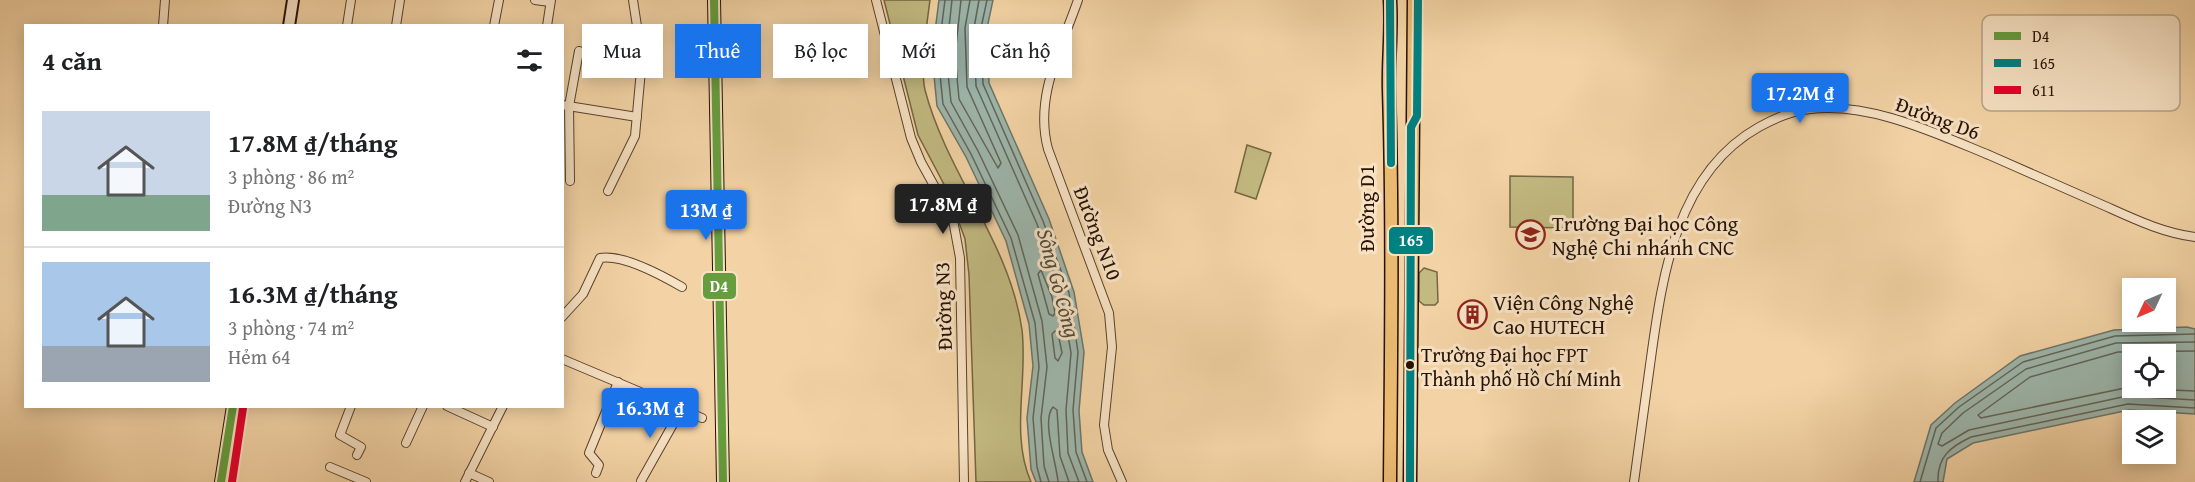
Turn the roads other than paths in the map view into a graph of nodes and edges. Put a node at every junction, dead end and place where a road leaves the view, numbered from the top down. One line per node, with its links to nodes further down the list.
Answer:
1 (165, 0): 14 (street)
2 (293, 0): 15 (street)
3 (351, 0): 16 (street)
4 (400, 0): 17 (street)
5 (499, 0): 18 (street)
6 (535, 0): 13 (street)
7 (633, 0): 22 (street)
8 (714, 0): 52 (street)
9 (876, 0): 53 (street, Đường N3)
10 (1078, 0): 54 (street, Đường N10)
11 (1390, 0): 29 (main road, Đường D1)
12 (1416, 0): 30 (main road)
13 (550, 1): 19 (street)
14 (163, 24)
15 (289, 24)
16 (347, 24)
17 (396, 24)
18 (494, 24)
19 (547, 24)
20 (579, 51): 21 (street)
21 (566, 105): 22 (street); 23 (street)
22 (637, 117): 24 (street)
23 (570, 181)
24 (608, 191)
25 (2195, 237): 57 (street, Đường D6)
26 (682, 287): 27 (street)
27 (564, 315)
28 (564, 361): 31 (street)
29 (1392, 365): 30 (main road); 46 (main road, Đường D1)
30 (1410, 365): 32 (main road)
31 (618, 382): 38 (street); 45 (street)
32 (1410, 402): 55 (main road); 56 (main road)
33 (233, 408): 48 (street)
34 (350, 408): 42 (street)
35 (422, 408): 41 (street)
36 (451, 408): 40 (street)
37 (502, 408): 40 (street)
38 (681, 410): 39 (street); 47 (street)
39 (702, 418)
40 (493, 427): 44 (street)
41 (406, 443)
42 (357, 455)
43 (330, 467): 49 (street)
44 (469, 473): 50 (street); 51 (street)
45 (596, 473)
46 (1390, 479)
47 (641, 481)
48 (220, 482)
49 (366, 482)
50 (465, 482)
51 (489, 482)
52 (723, 482)
53 (964, 482)
54 (1122, 482)
55 (1410, 482)
56 (1417, 482)
57 (1634, 482)

